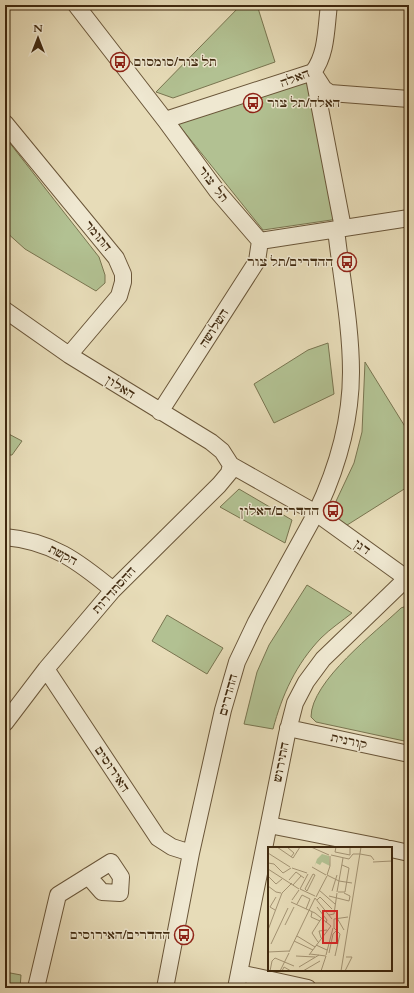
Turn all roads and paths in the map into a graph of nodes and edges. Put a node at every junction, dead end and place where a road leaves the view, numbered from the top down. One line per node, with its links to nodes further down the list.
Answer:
1 (76, 5): 5 (street, תל צור)
2 (329, 5): 3 (street, האלה)
3 (313, 72): 4 (street); 5 (street, האלה); 8 (street, ההדרים)
4 (409, 100)
5 (166, 120): 9 (street, תל צור)
6 (5, 123): 11 (street, התומר)
7 (409, 218): 8 (street)
8 (339, 229): 9 (street); 14 (street, ההדרים)
9 (260, 241): 12 (street, השלושה)
10 (5, 310): 11 (street, האלון)
11 (69, 355): 12 (street, האלון)
12 (160, 412): 13 (street, האלון)
13 (231, 465): 14 (street); 17 (street, ההסתדרות)
14 (316, 512): 16 (street, דגן); 26 (street, ההדרים)
15 (5, 537): 17 (street, הקשת)
16 (408, 579): 20 (street, התירוש)
17 (113, 590): 18 (street, ההסתדרות)
18 (46, 669): 19 (street, ההסתדרות); 26 (street, האירוסים)
19 (5, 724)
20 (288, 728): 21 (street, קורנית); 22 (street, התירוש)
21 (409, 754)
22 (269, 825): 23 (street); 28 (street, התירוש)
23 (381, 847)
24 (392, 849): 25 (street)
25 (409, 852)
26 (191, 853): 30 (street, ההדרים)
27 (88, 876): 29 (street)
28 (238, 980): 31 (street)
29 (36, 988)
30 (165, 988)
31 (308, 988)

